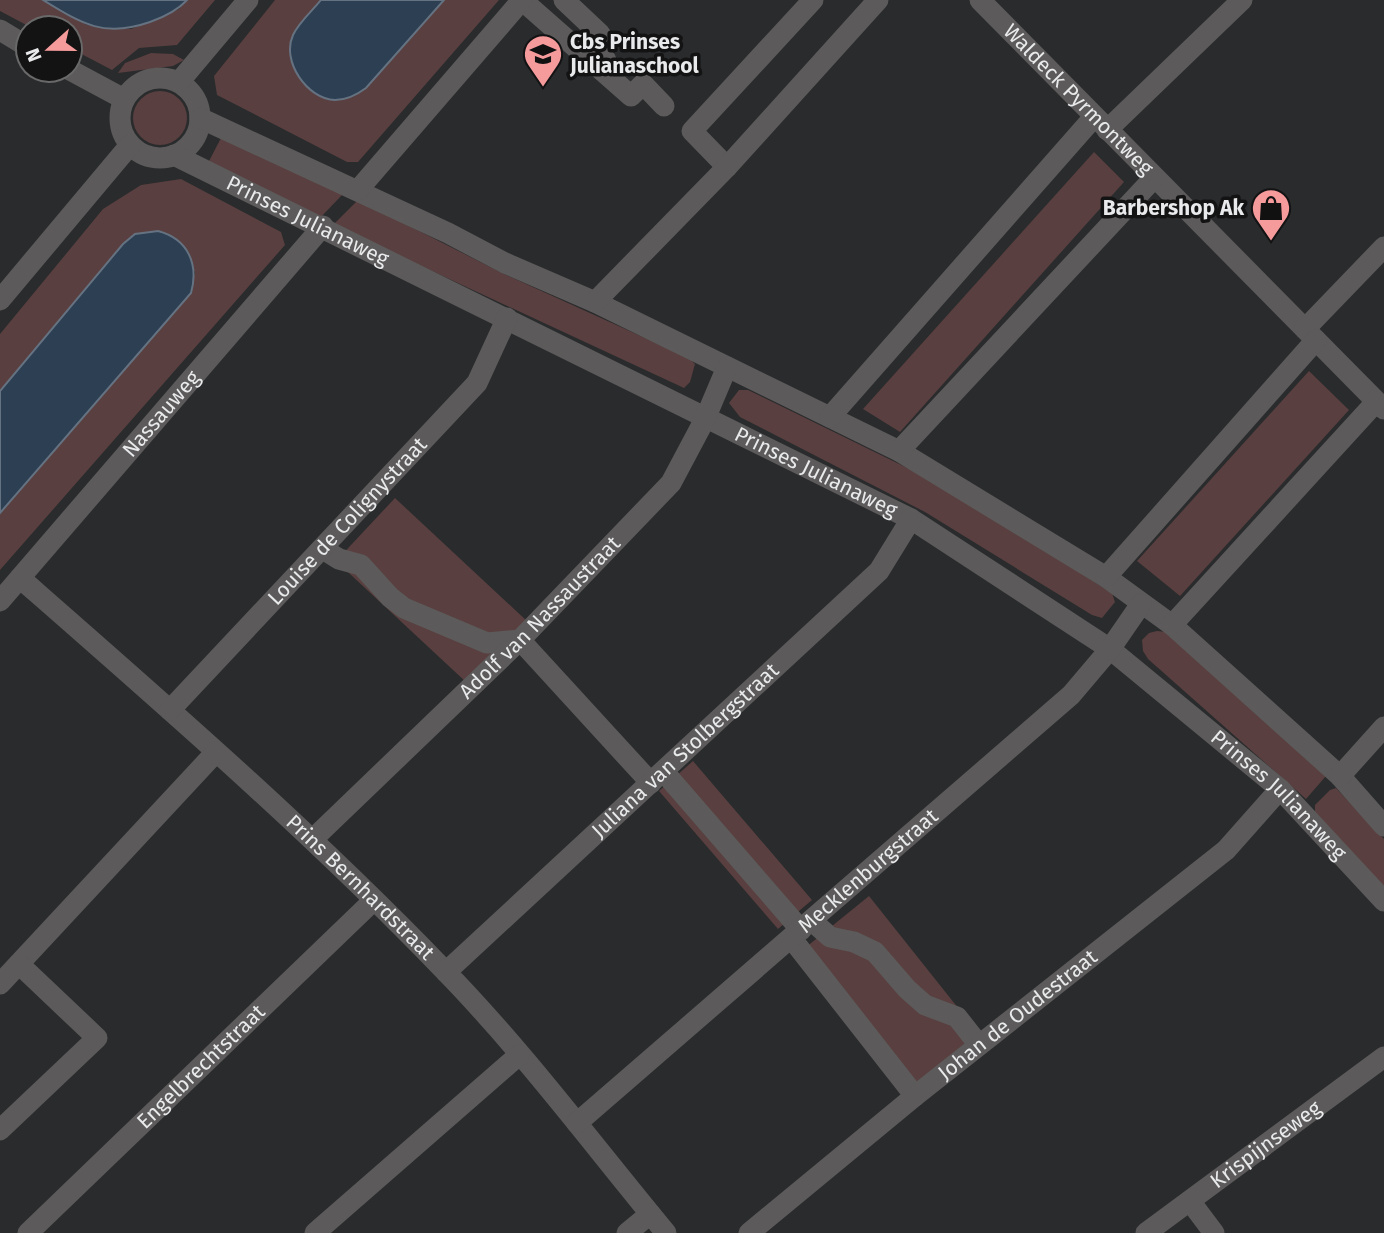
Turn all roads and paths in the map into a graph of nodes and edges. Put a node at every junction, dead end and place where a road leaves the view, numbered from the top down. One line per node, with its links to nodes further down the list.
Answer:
1 (247, 0): 10 (street)
2 (522, 0): 8 (street); 19 (street)
3 (564, 0): 8 (street)
4 (813, 0): 17 (street)
5 (878, 0): 17 (street)
6 (980, 0): 14 (street, Waldeck Pyrmontweg)
7 (1242, 0): 14 (street)
8 (585, 50): 12 (street)
9 (84, 78): 11 (street)
10 (179, 82): 11 (street); 13 (street)
11 (124, 99): 15 (street)
12 (664, 106)
13 (200, 118): 16 (street); 19 (street)
14 (1101, 124): 18 (street, Waldeck Pyrmontweg); 28 (street)
15 (130, 145): 16 (street); 22 (street)
16 (174, 155): 20 (street, Prinses Julianaweg)
17 (727, 167): 23 (street)
18 (1153, 179): 25 (street, Waldeck Pyrmontweg); 30 (street)
19 (358, 190): 23 (street)
20 (323, 226): 24 (street, Prinses Julianaweg); 34 (street, Nassauweg)
21 (1384, 247): 25 (street)
22 (0, 299)
23 (595, 302): 26 (street)
24 (507, 318): 29 (street, Prinses Julianaweg); 32 (street, Louise de Colignystraat)
25 (1311, 334): 27 (street, Waldeck Pyrmontweg); 33 (street)
26 (727, 367): 28 (street); 29 (street, Adolf van Nassaustraat)
27 (1380, 406): 37 (street)
28 (830, 417): 30 (street)
29 (705, 419): 31 (street, Prinses Julianaweg); 38 (street, Adolf van Nassaustraat)
30 (899, 451): 33 (street)
31 (911, 519): 39 (street, Prinses Julianaweg); 44 (street, Juliana van Stolbergstraat)
32 (323, 549): 38 (street); 40 (street, Louise de Colignystraat)
33 (1106, 577): 36 (street)
34 (20, 578): 35 (street, Nassauweg); 40 (street, Prins Bernhardstraat)
35 (0, 601)
36 (1141, 604): 37 (street); 39 (street, Mecklenburgstraat)
37 (1172, 625): 43 (street)
38 (520, 640): 44 (street); 47 (street, Adolf van Nassaustraat)
39 (1110, 649): 45 (street, Prinses Julianaweg); 50 (street, Mecklenburgstraat)
40 (170, 710): 42 (street, Prins Bernhardstraat)
41 (1384, 727): 43 (street)
42 (216, 752): 47 (street, Prins Bernhardstraat); 51 (street)
43 (1340, 776): 46 (street)
44 (658, 778): 50 (street); 52 (street, Juliana van Stolbergstraat)
45 (1280, 789): 49 (street, Prinses Julianaweg); 54 (street, Johan de Oudestraat)
46 (1384, 826)
47 (313, 839): 48 (street, Prins Bernhardstraat)
48 (374, 900): 52 (street, Prins Bernhardstraat); 62 (street, Engelbrechtstraat)
49 (1384, 901)
50 (801, 930): 54 (street); 57 (street); 58 (street, Mecklenburgstraat)
51 (19, 964): 53 (street); 59 (street)
52 (446, 972): 55 (street, Prins Bernhardstraat)
53 (0, 984)
54 (979, 1045): 57 (street, Johan de Oudestraat)
55 (519, 1055): 58 (street, Prins Bernhardstraat); 63 (street)
56 (1384, 1057): 60 (street, Krispijnseweg)
57 (915, 1096): 66 (street, Johan de Oudestraat)
58 (577, 1123): 61 (street, Prins Bernhardstraat)
59 (0, 1130)
60 (1190, 1201): 67 (street, Krispijnseweg); 68 (street)
61 (650, 1214): 64 (street); 65 (street, Prins Bernhardstraat)
62 (27, 1233)
63 (315, 1233)
64 (627, 1233)
65 (666, 1233)
66 (749, 1233)
67 (1146, 1233)
68 (1214, 1233)

